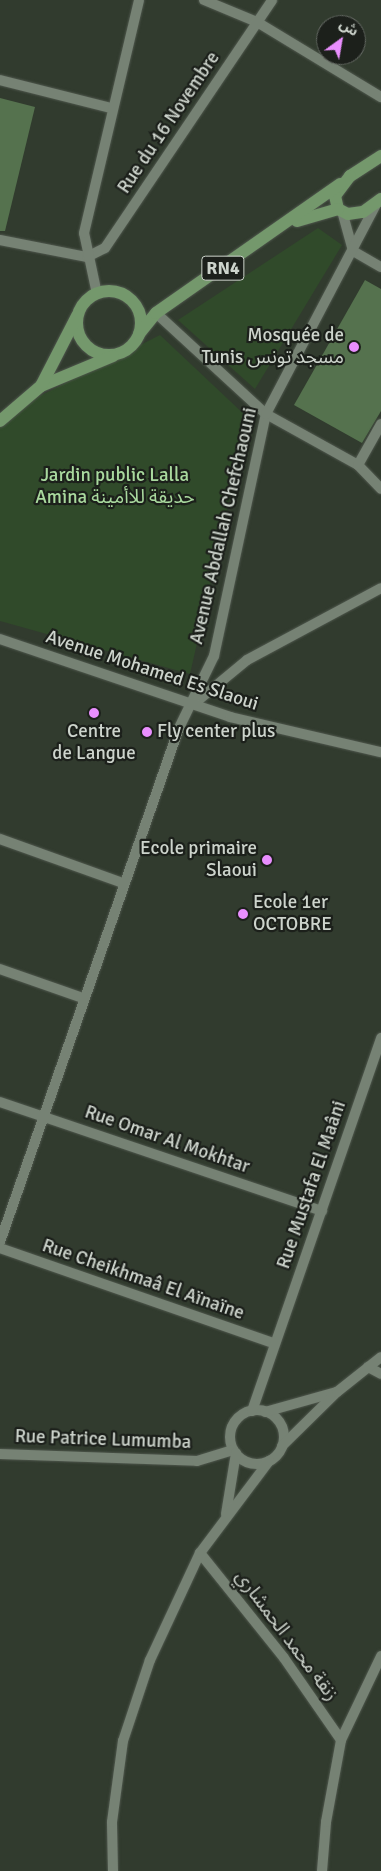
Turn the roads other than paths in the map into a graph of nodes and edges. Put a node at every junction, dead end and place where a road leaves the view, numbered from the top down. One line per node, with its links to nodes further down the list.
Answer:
1 (139, 0): 7 (street)
2 (204, 0): 4 (street)
3 (272, 0): 4 (street, Rue du 16 Novembre)
4 (257, 22): 6 (street); 15 (street, Rue du 16 Novembre)
5 (0, 80): 7 (street)
6 (381, 97)
7 (111, 108): 15 (street)
8 (380, 156): 9 (main road, RN4)
9 (340, 184): 11 (main road); 12 (main road, RN4)
10 (379, 201): 11 (main road, RN4); 14 (street, Avenue Abdallah Chefchaouni)
11 (340, 210): 12 (main road, RN4); 14 (street)
12 (290, 223): 19 (main road, RN4)
13 (0, 240): 15 (street)
14 (353, 251): 16 (street); 24 (street, Avenue Abdallah Chefchaouni)
15 (87, 257): 17 (street)
16 (381, 267)
17 (97, 294): 18 (main road); 20 (main road, RN4)
18 (138, 310): 19 (main road); 21 (main road)
19 (156, 313): 21 (main road, RN4); 24 (street)
20 (78, 315): 22 (main road); 23 (main road, RN4)
21 (139, 334): 22 (main road, RN4)
22 (116, 355): 23 (main road, RN4)
23 (41, 386): 25 (main road, RN4)
24 (266, 414): 27 (street); 31 (street, Avenue Abdallah Chefchaouni)
25 (0, 421)
26 (381, 424): 27 (street)
27 (358, 465): 28 (street)
28 (381, 489)
29 (381, 588): 31 (street)
30 (0, 639): 31 (street, Avenue Mohamed Es Slaoui)
31 (193, 705): 32 (street, Avenue Mohamed Es Slaoui); 34 (street)
32 (381, 752)
33 (0, 839): 34 (street)
34 (123, 883): 36 (street)
35 (0, 968): 36 (street)
36 (83, 998): 39 (street)
37 (381, 1038): 40 (street, Rue Mustafa El Maâni)
38 (0, 1102): 39 (street, Rue Omar Al Mokhtar)
39 (43, 1116): 40 (street, Rue Omar Al Mokhtar); 41 (street)
40 (322, 1212): 43 (street, Rue Mustafa El Maâni)
41 (0, 1242)
42 (0, 1248): 43 (street, Rue Cheikhmaâ El Aïnaïne)
43 (275, 1344): 48 (street, Rue Mustafa El Maâni)
44 (381, 1357): 45 (street)
45 (368, 1367): 46 (street); 47 (street)
46 (381, 1374)
47 (337, 1392): 49 (street); 50 (street)
48 (252, 1411): 49 (street); 51 (street)
49 (265, 1412): 50 (street)
50 (282, 1446): 53 (street)
51 (234, 1452): 52 (street, Rue Patrice Lumumba); 53 (street); 54 (street)
52 (0, 1454)
53 (269, 1461): 54 (street)
54 (226, 1516): 55 (street)
55 (200, 1553): 57 (street, زنقة محمد الحمشاري); 58 (street)
56 (381, 1656): 57 (street)
57 (341, 1740): 59 (street)
58 (113, 1871)
59 (322, 1871)

